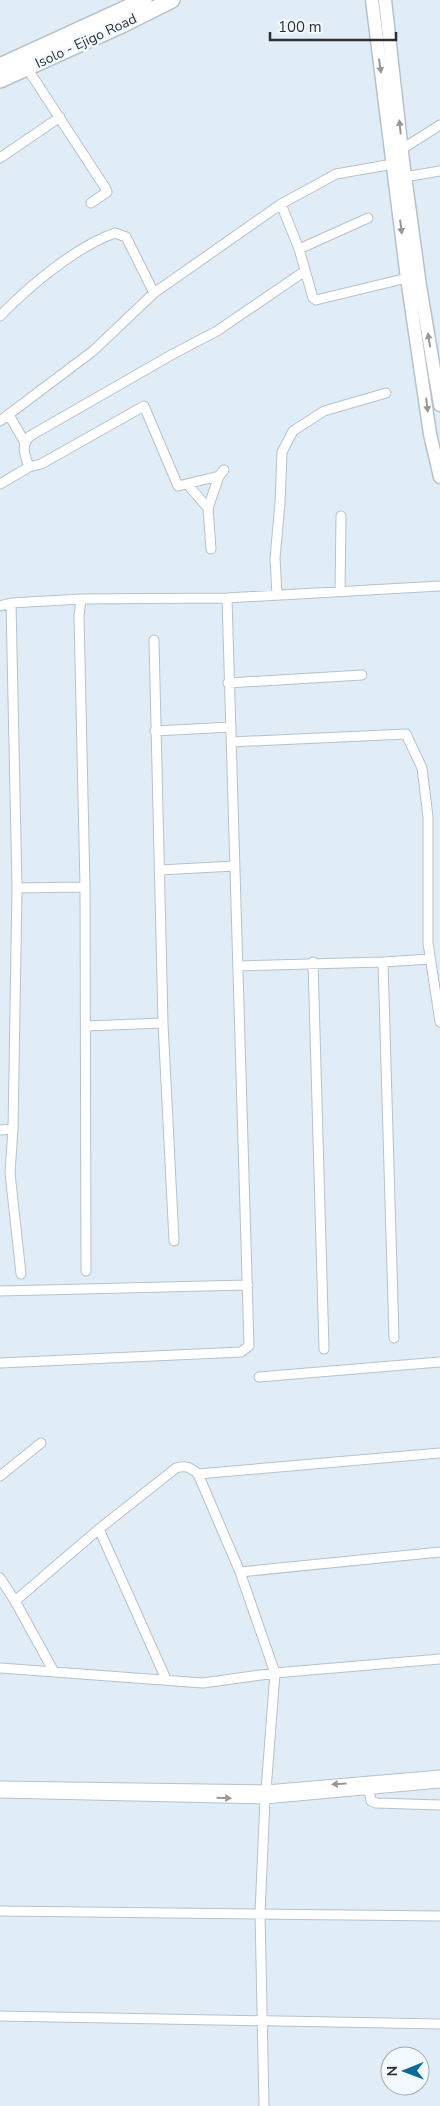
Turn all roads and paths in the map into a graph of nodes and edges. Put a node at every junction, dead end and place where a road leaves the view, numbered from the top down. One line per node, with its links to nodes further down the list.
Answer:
1 (172, 0): 6 (main road, Isolo - Ejigo Road)
2 (372, 0): 12 (main road, one-way to 12)
3 (385, 0): 10 (main road, one-way to 3)
4 (138, 1): 5 (main road)
5 (0, 66)
6 (27, 68): 7 (main road, Isolo - Ejigo Road); 8 (street)
7 (0, 80)
8 (60, 117): 11 (street); 15 (street)
9 (440, 125): 10 (street)
10 (402, 149): 14 (main road)
11 (0, 158)
12 (393, 164): 16 (street); 20 (main road, one-way to 20)
13 (440, 170): 14 (street)
14 (406, 177): 23 (main road, one-way to 14)
15 (91, 203)
16 (281, 204): 18 (street); 21 (street)
17 (368, 218): 18 (street)
18 (299, 249): 19 (street)
19 (305, 271): 20 (street); 28 (street)
20 (407, 278): 23 (main road)
21 (154, 293): 22 (street); 26 (street)
22 (0, 316)
23 (432, 369): 25 (main road); 30 (main road, one-way to 30)
24 (386, 393): 38 (street)
25 (440, 405)
26 (9, 415): 27 (street); 28 (street)
27 (0, 421)
28 (24, 441): 29 (street)
29 (29, 466): 31 (street); 32 (street)
30 (440, 477)
31 (0, 484)
32 (187, 484): 33 (street); 33 (street)
33 (208, 508): 35 (street)
34 (341, 516): 37 (street)
35 (212, 549)
36 (440, 586): 37 (street)
37 (340, 591): 38 (street)
38 (277, 595): 39 (street)
39 (227, 598): 40 (street); 45 (street)
40 (80, 599): 41 (street); 51 (street)
41 (11, 603): 42 (street); 52 (street)
42 (0, 606)
43 (154, 640): 47 (street)
44 (362, 675): 45 (street)
45 (228, 683): 46 (street)
46 (231, 727): 47 (street); 48 (street)
47 (155, 731): 50 (street)
48 (231, 742): 49 (street); 53 (street)
49 (234, 866): 50 (street); 56 (street)
50 (160, 870): 58 (street)
51 (85, 887): 52 (street); 59 (street)
52 (17, 888): 60 (street)
53 (430, 958): 55 (street); 57 (street)
54 (313, 962): 55 (street); 56 (street); 68 (street)
55 (383, 962): 67 (street)
56 (238, 966): 65 (street)
57 (440, 1022)
58 (163, 1024): 59 (street); 62 (street)
59 (86, 1026): 63 (street)
60 (13, 1129): 61 (street); 64 (street)
61 (0, 1130)
62 (174, 1241)
63 (86, 1271)
64 (21, 1274)
65 (248, 1285): 66 (street); 70 (street)
66 (0, 1291)
67 (394, 1338)
68 (324, 1349)
69 (440, 1362): 71 (street)
70 (0, 1363)
71 (259, 1377)
72 (41, 1444): 75 (street)
73 (440, 1453): 74 (street)
74 (198, 1474): 76 (street); 78 (street)
75 (0, 1476)
76 (99, 1529): 80 (street); 85 (street)
77 (440, 1552): 78 (street)
78 (240, 1572): 84 (street)
79 (0, 1578): 80 (street)
80 (15, 1601): 83 (street)
81 (440, 1659): 84 (street)
82 (0, 1668): 83 (street)
83 (54, 1672): 85 (street)
84 (275, 1673): 85 (street); 91 (street)
85 (166, 1679)
86 (440, 1775): 91 (street, one-way to 91)
87 (440, 1783): 89 (street)
88 (0, 1786): 91 (street)
89 (369, 1790): 91 (street); 92 (street)
90 (0, 1793): 91 (street, one-way to 91)
91 (265, 1794): 94 (street)
92 (440, 1805)
93 (0, 1910): 94 (street)
94 (260, 1913): 95 (street); 97 (street)
95 (440, 1916)
96 (0, 2016): 97 (street)
97 (262, 2022): 98 (street); 99 (street)
98 (440, 2024)
99 (264, 2106)

